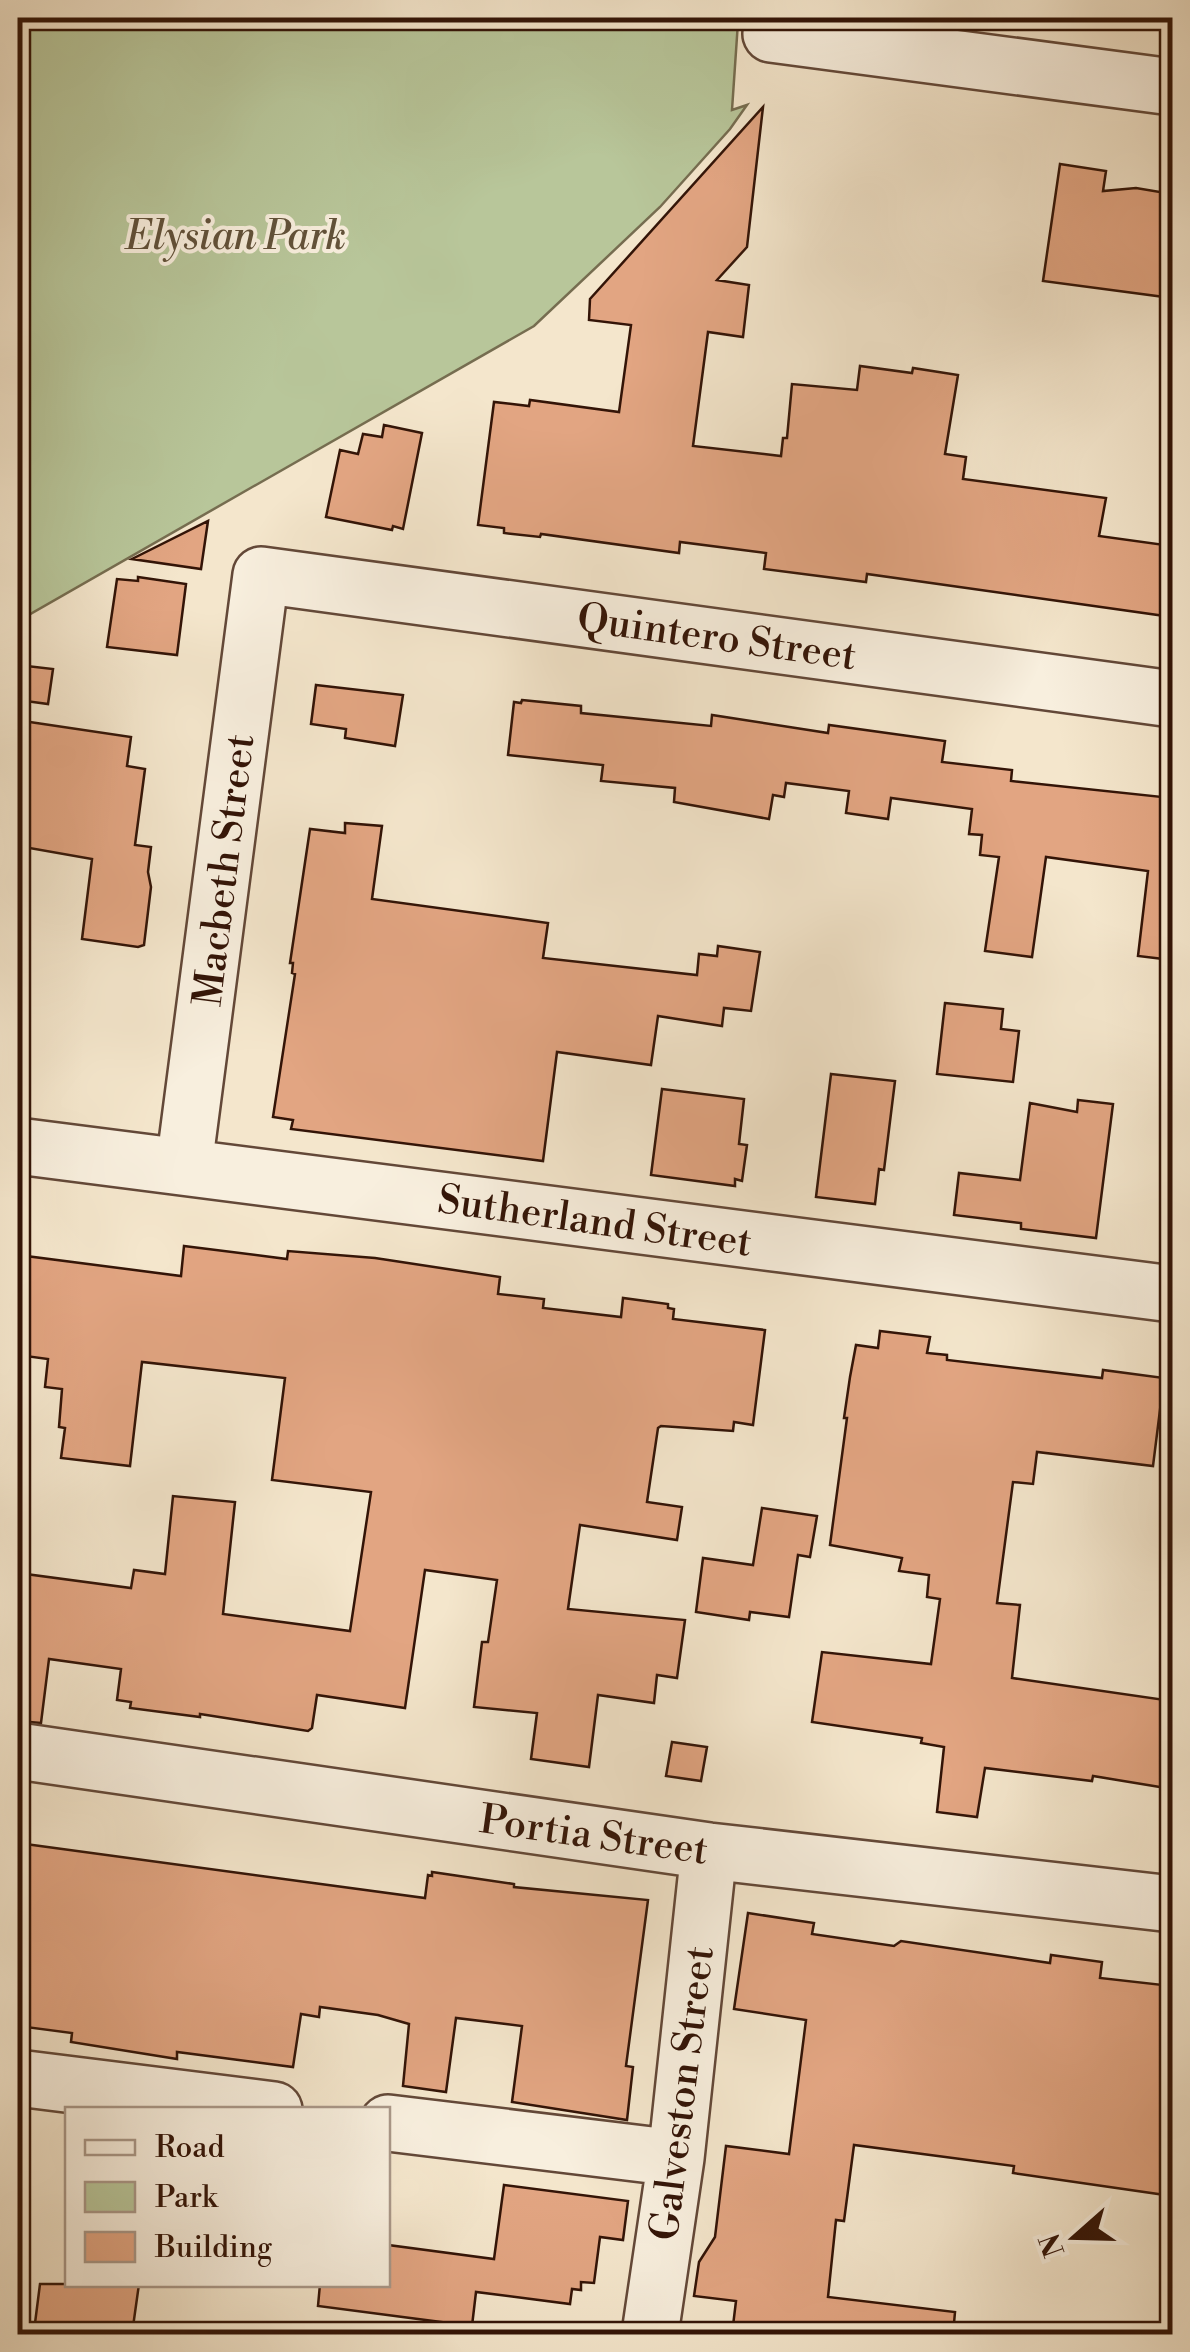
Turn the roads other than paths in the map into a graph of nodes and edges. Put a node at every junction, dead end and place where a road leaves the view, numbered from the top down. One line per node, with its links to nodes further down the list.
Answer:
1 (779, 26): 2 (street)
2 (1172, 87)
3 (261, 575): 4 (street, Quintero Street); 6 (street, Macbeth Street)
4 (1172, 699)
5 (18, 1146): 6 (street, Sutherland Street)
6 (184, 1166): 7 (street, Sutherland Street)
7 (1172, 1294)
8 (18, 1751): 9 (street, Portia Street)
9 (709, 1851): 10 (street, Portia Street); 14 (street, Galveston Street)
10 (1172, 1904)
11 (18, 2078): 12 (street)
12 (250, 2107)
13 (390, 2124): 14 (street)
14 (676, 2158): 15 (street, Galveston Street)
15 (650, 2334)

